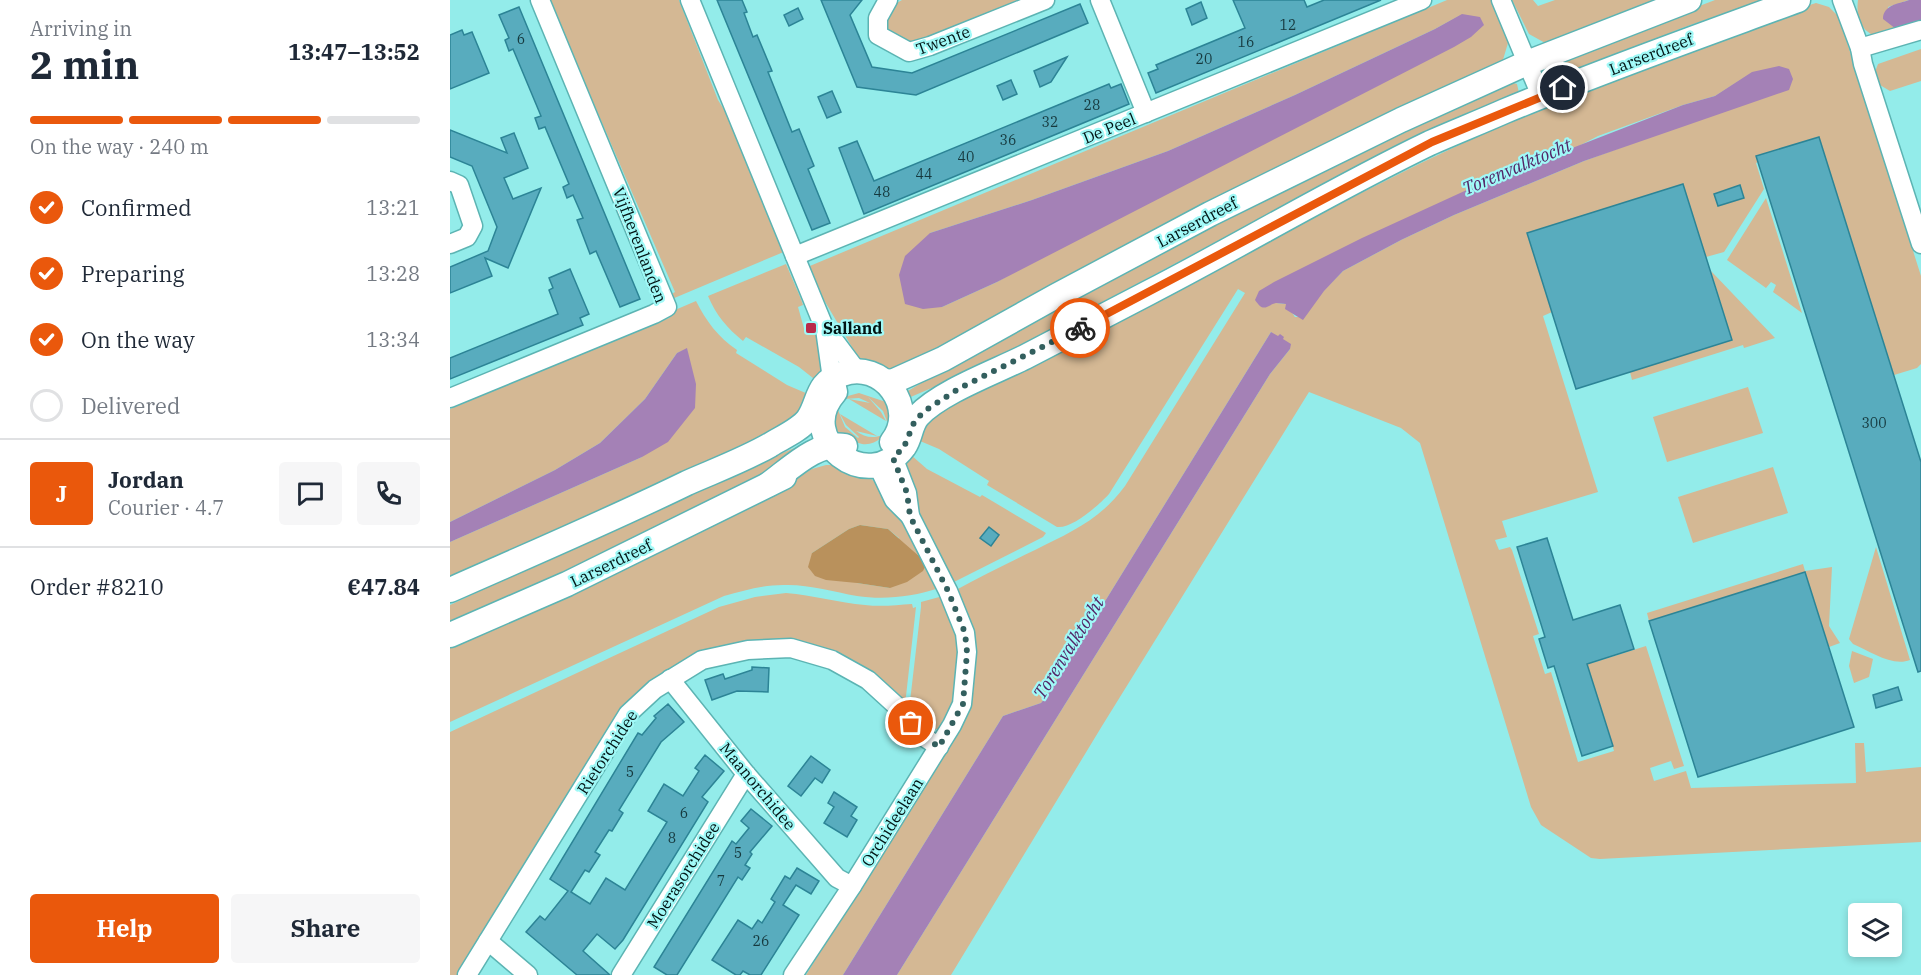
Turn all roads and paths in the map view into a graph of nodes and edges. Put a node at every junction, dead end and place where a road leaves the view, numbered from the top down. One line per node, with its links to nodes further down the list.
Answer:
1 (540, 0): 23 (street, Vijfherenlanden)
2 (690, 0): 19 (street)
3 (888, 0): 4 (street, Twente)
4 (1045, 0)
5 (1100, 0): 15 (street)
6 (1422, 0): 15 (street, De Peel)
7 (1501, 0): 13 (street)
8 (1689, 0): 13 (main road, Larserdreef)
9 (1798, 0): 14 (main road, Larserdreef)
10 (1842, 0): 12 (street)
11 (1921, 30): 12 (street)
12 (1860, 48): 18 (street)
13 (1527, 63): 14 (street); 24 (main road, Larserdreef)
14 (1541, 96): 24 (main road, Larserdreef)
15 (1146, 113): 19 (street, De Peel)
16 (450, 181): 17 (street)
17 (450, 244)
18 (1921, 244)
19 (795, 256): 20 (street)
20 (824, 327): 21 (street); 22 (street)
21 (857, 371): 22 (main road); 24 (main road)
22 (833, 385): 24 (main road); 25 (main road)
23 (450, 398)
24 (899, 404): 27 (main road)
25 (817, 415): 26 (main road); 28 (main road)
26 (835, 451): 27 (main road); 29 (main road, Larserdreef)
27 (886, 456): 31 (street, Orchideelaan)
28 (450, 590)
29 (450, 635)
30 (670, 679): 31 (street, Rietorchidee); 32 (street, Maanorchidee); 34 (street, Rietorchidee)
31 (939, 747): 33 (street, Orchideelaan)
32 (746, 774): 33 (street, Maanorchidee); 37 (street, Moerasorchidee)
33 (852, 886): 38 (street, Orchideelaan)
34 (488, 941): 35 (street, Rietorchidee); 36 (street)
35 (467, 975)
36 (528, 975)
37 (621, 975)
38 (793, 975)

